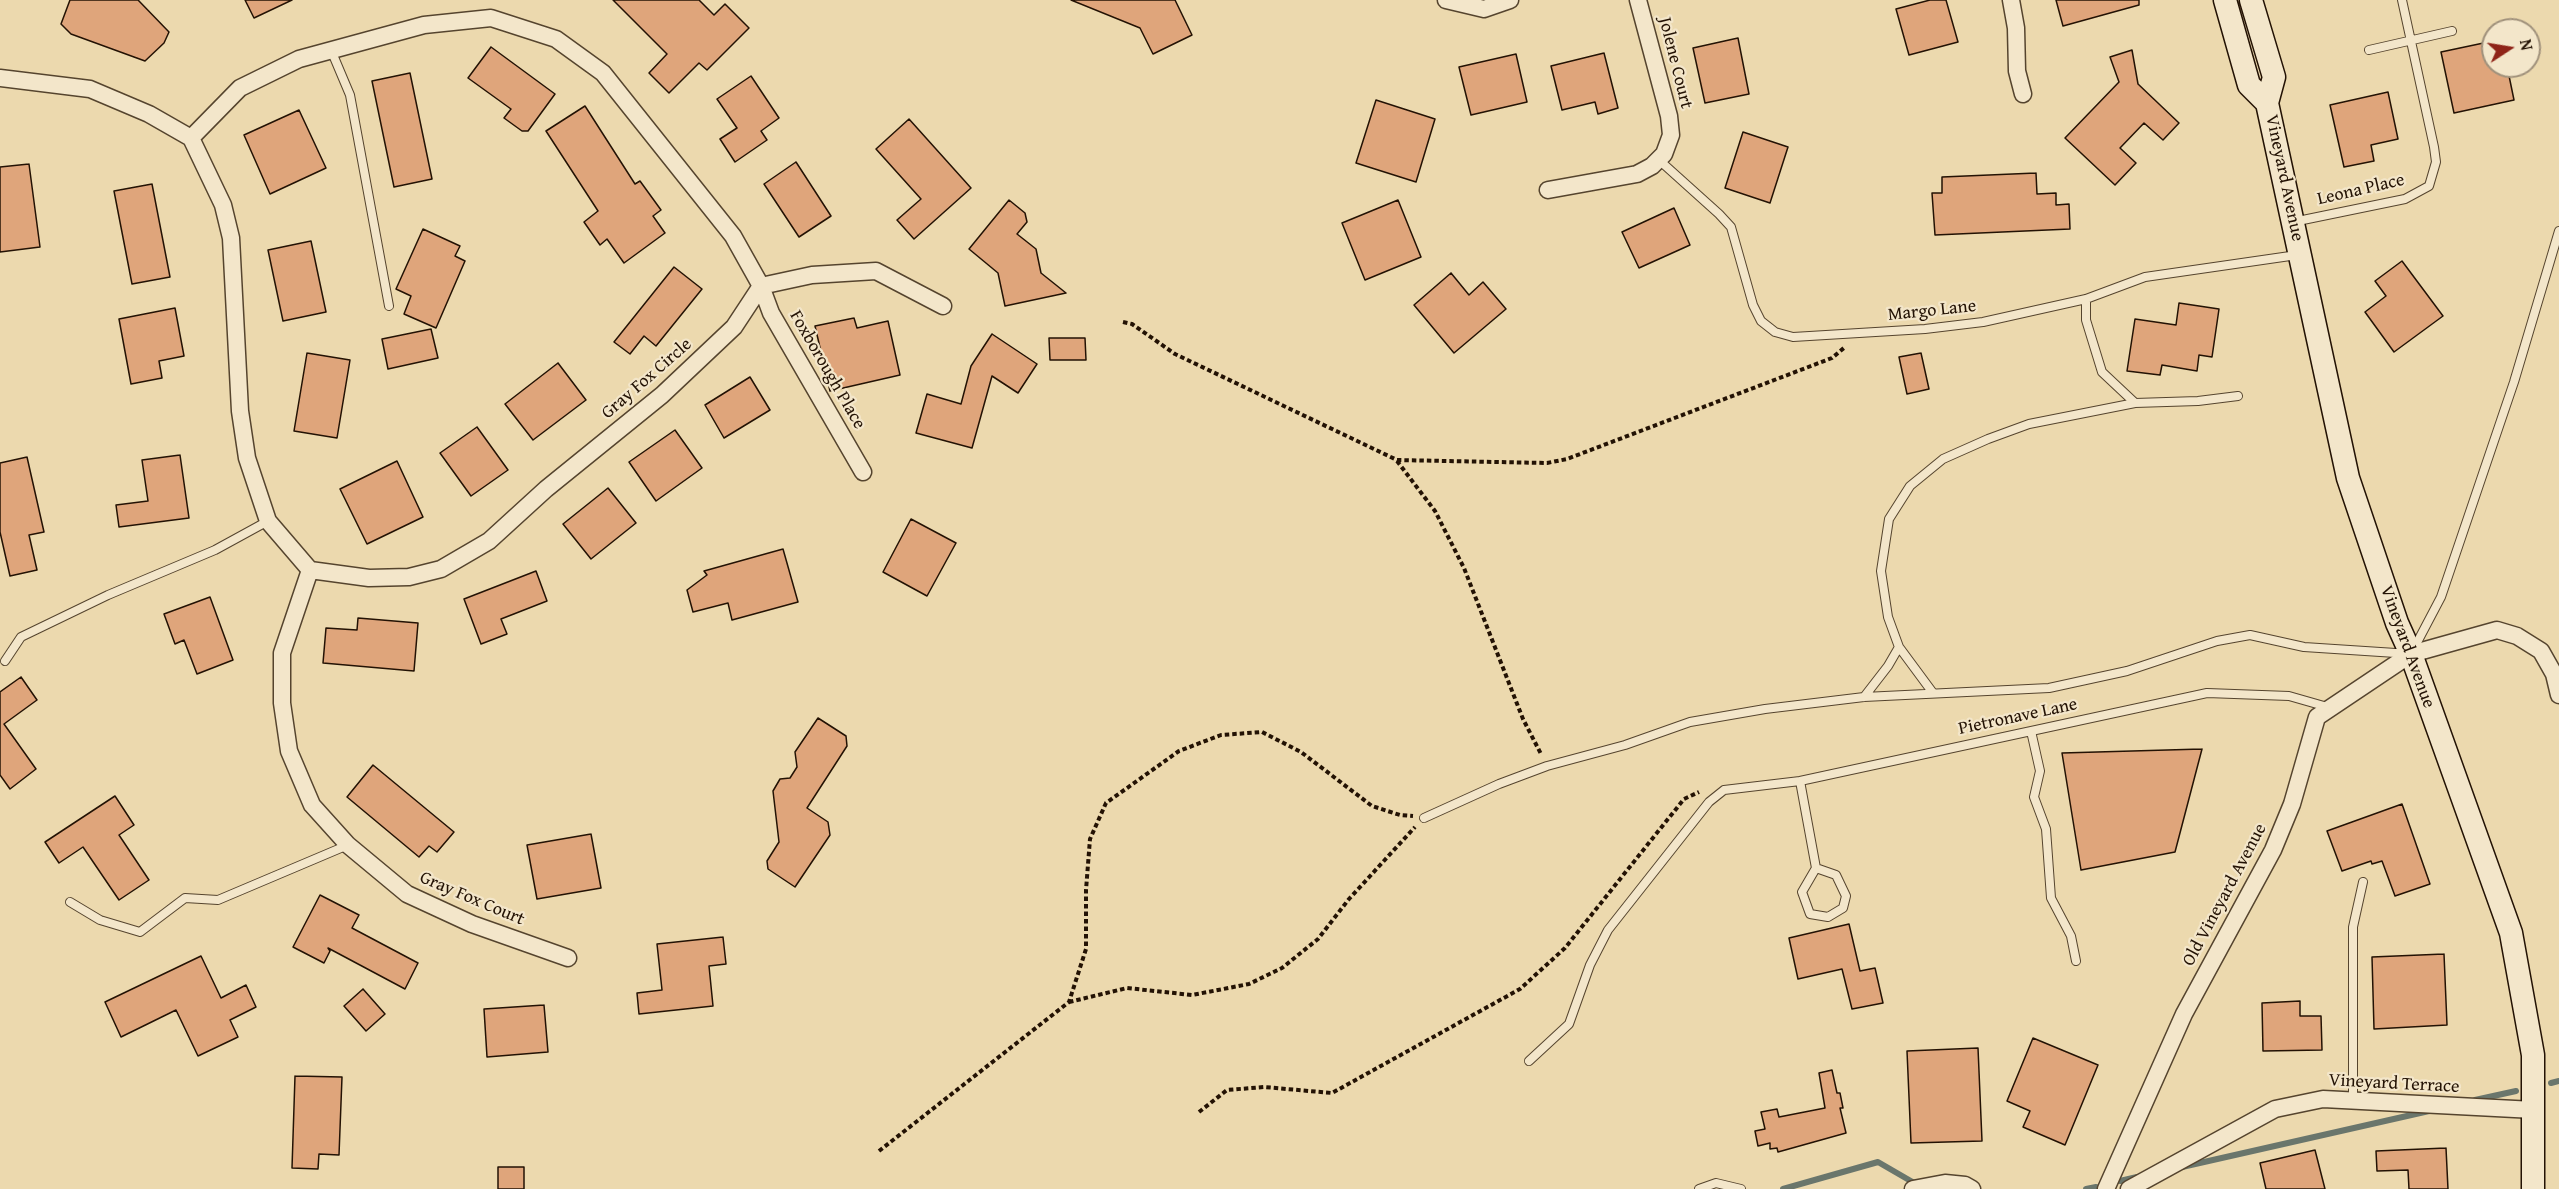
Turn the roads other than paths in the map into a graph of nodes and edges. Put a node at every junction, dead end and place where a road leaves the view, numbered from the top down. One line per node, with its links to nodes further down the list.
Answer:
1 (1446, 0): 2 (street)
2 (1510, 0)
3 (1638, 0): 16 (street, Jolene Court)
4 (2011, 0): 13 (street)
5 (2225, 0): 14 (street, Vineyard Avenue)
6 (2251, 0): 14 (street, Vineyard Avenue)
7 (2402, 0): 9 (lane, Leona Place)
8 (2451, 31): 9 (lane)
9 (2411, 41): 11 (lane); 18 (lane, Leona Place)
10 (331, 50): 15 (street); 21 (street); 23 (lane)
11 (2369, 50)
12 (0, 78): 15 (street)
13 (2023, 94)
14 (2267, 103): 18 (street, Vineyard Avenue)
15 (191, 138): 28 (street)
16 (1659, 160): 17 (street); 22 (lane, Margo Lane)
17 (1548, 190)
18 (2293, 222): 20 (street, Vineyard Avenue)
19 (2559, 231): 31 (lane)
20 (2300, 254): 22 (lane, Margo Lane); 31 (street, Vineyard Avenue)
21 (761, 286): 24 (street); 27 (street, Foxborough Place); 29 (street, Gray Fox Circle)
22 (2086, 299): 26 (lane)
23 (389, 306)
24 (944, 306)
25 (2238, 396): 26 (lane)
26 (2135, 403): 30 (lane)
27 (863, 472)
28 (268, 521): 29 (street); 32 (lane)
29 (310, 570): 40 (street, Gray Fox Court)
30 (1899, 647): 33 (lane); 35 (lane)
31 (2411, 654): 33 (lane); 34 (street, Old Vineyard Avenue); 36 (street, Old Vineyard Avenue); 48 (street, Vineyard Avenue)
32 (5, 661)
33 (1933, 693): 35 (lane)
34 (2559, 696)
35 (1864, 697): 39 (lane)
36 (2331, 708): 37 (lane, Pietronave Lane); 53 (street, Old Vineyard Avenue)
37 (2031, 731): 38 (lane, Pietronave Lane); 45 (lane)
38 (1800, 781): 41 (lane); 46 (lane, Pietronave Lane)
39 (1424, 818)
40 (348, 845): 43 (lane); 44 (street, Gray Fox Court)
41 (1816, 868): 41 (lane)
42 (2363, 882): 47 (lane)
43 (70, 902)
44 (568, 958)
45 (2076, 961)
46 (1529, 1061)
47 (2353, 1100): 48 (street, Vineyard Terrace); 54 (street, Vineyard Terrace)
48 (2534, 1110): 55 (street, Vineyard Avenue)
49 (1699, 1189): 50 (lane)
50 (1741, 1189)
51 (1913, 1189): 52 (street)
52 (1972, 1189)
53 (2106, 1189)
54 (2129, 1189)
55 (2533, 1189)

